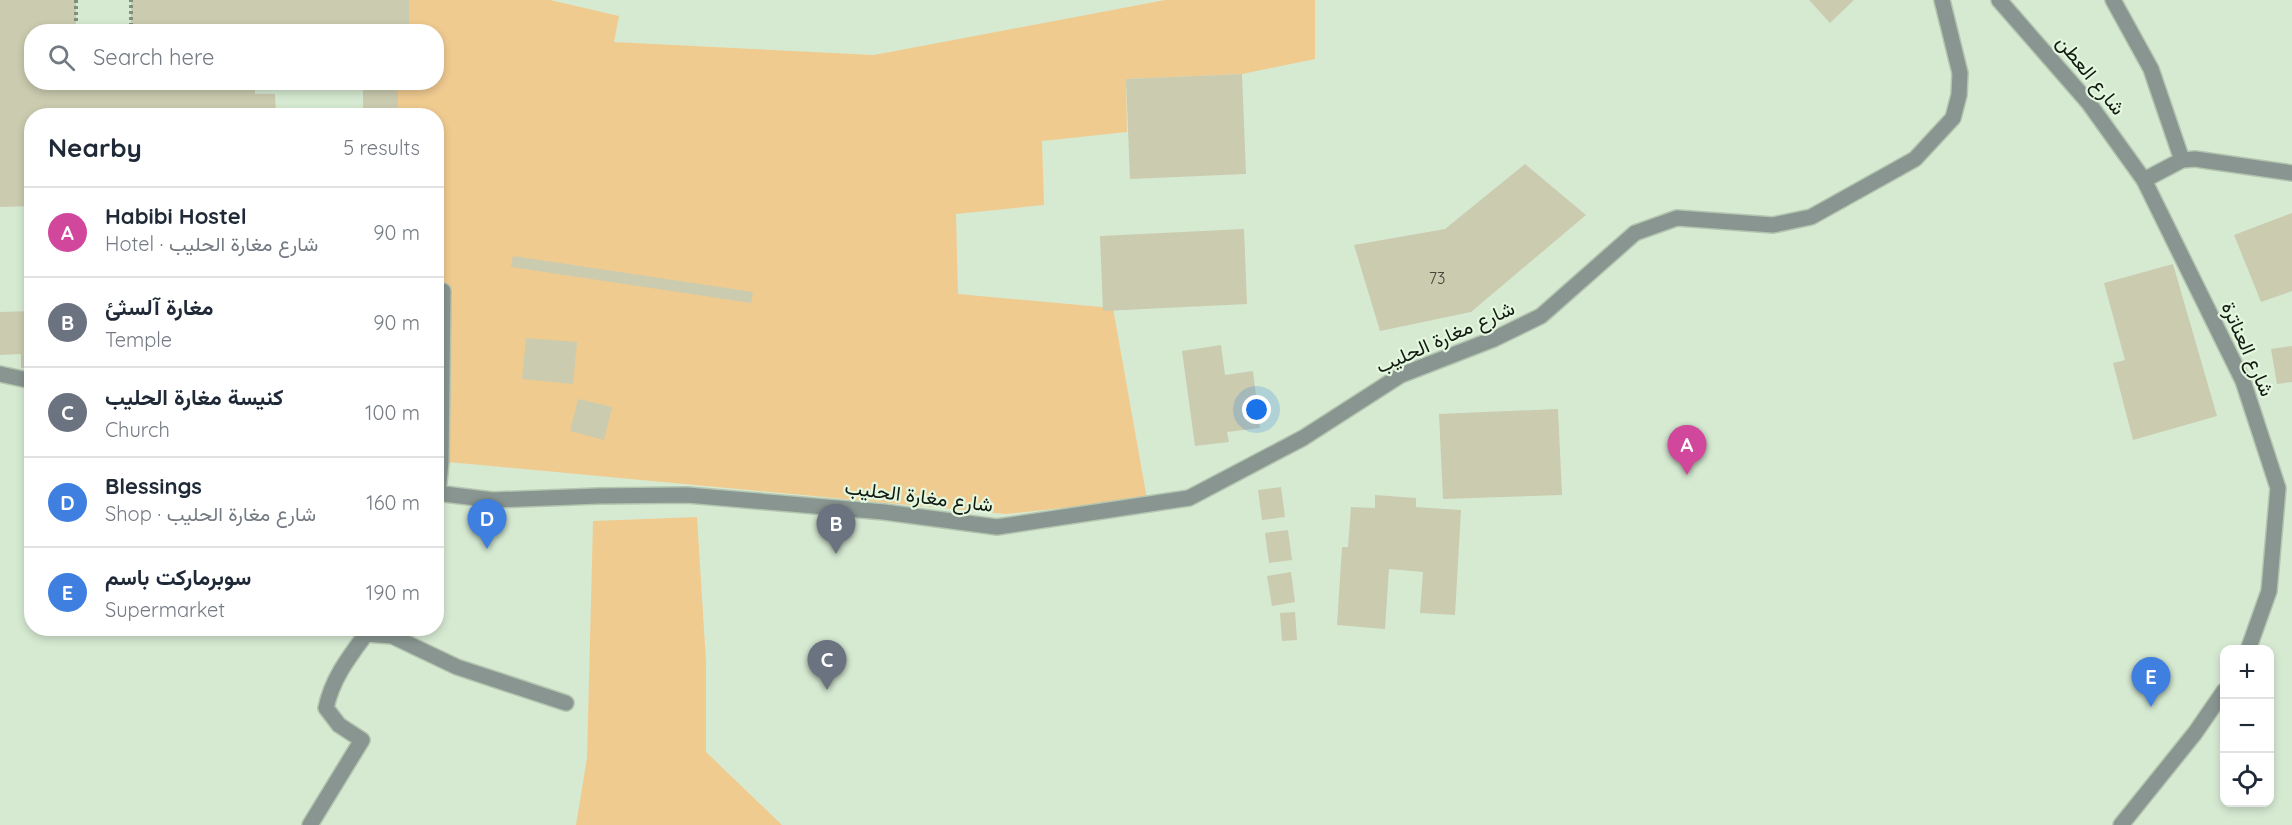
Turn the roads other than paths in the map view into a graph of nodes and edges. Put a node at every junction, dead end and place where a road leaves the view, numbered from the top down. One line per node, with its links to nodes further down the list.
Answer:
1 (1942, 0): 9 (street, شارع مغارة الحليب)
2 (1999, 0): 6 (street, شارع العطن)
3 (2113, 0): 4 (street)
4 (2182, 160): 5 (street); 6 (street)
5 (2292, 173)
6 (2144, 180): 12 (street, شارع العناترة)
7 (0, 374): 8 (street)
8 (24, 379)
9 (444, 494)
10 (361, 636): 15 (street)
11 (392, 636): 14 (street)
12 (2250, 645)
13 (2220, 697): 16 (street)
14 (566, 703)
15 (310, 825)
16 (2121, 825)

